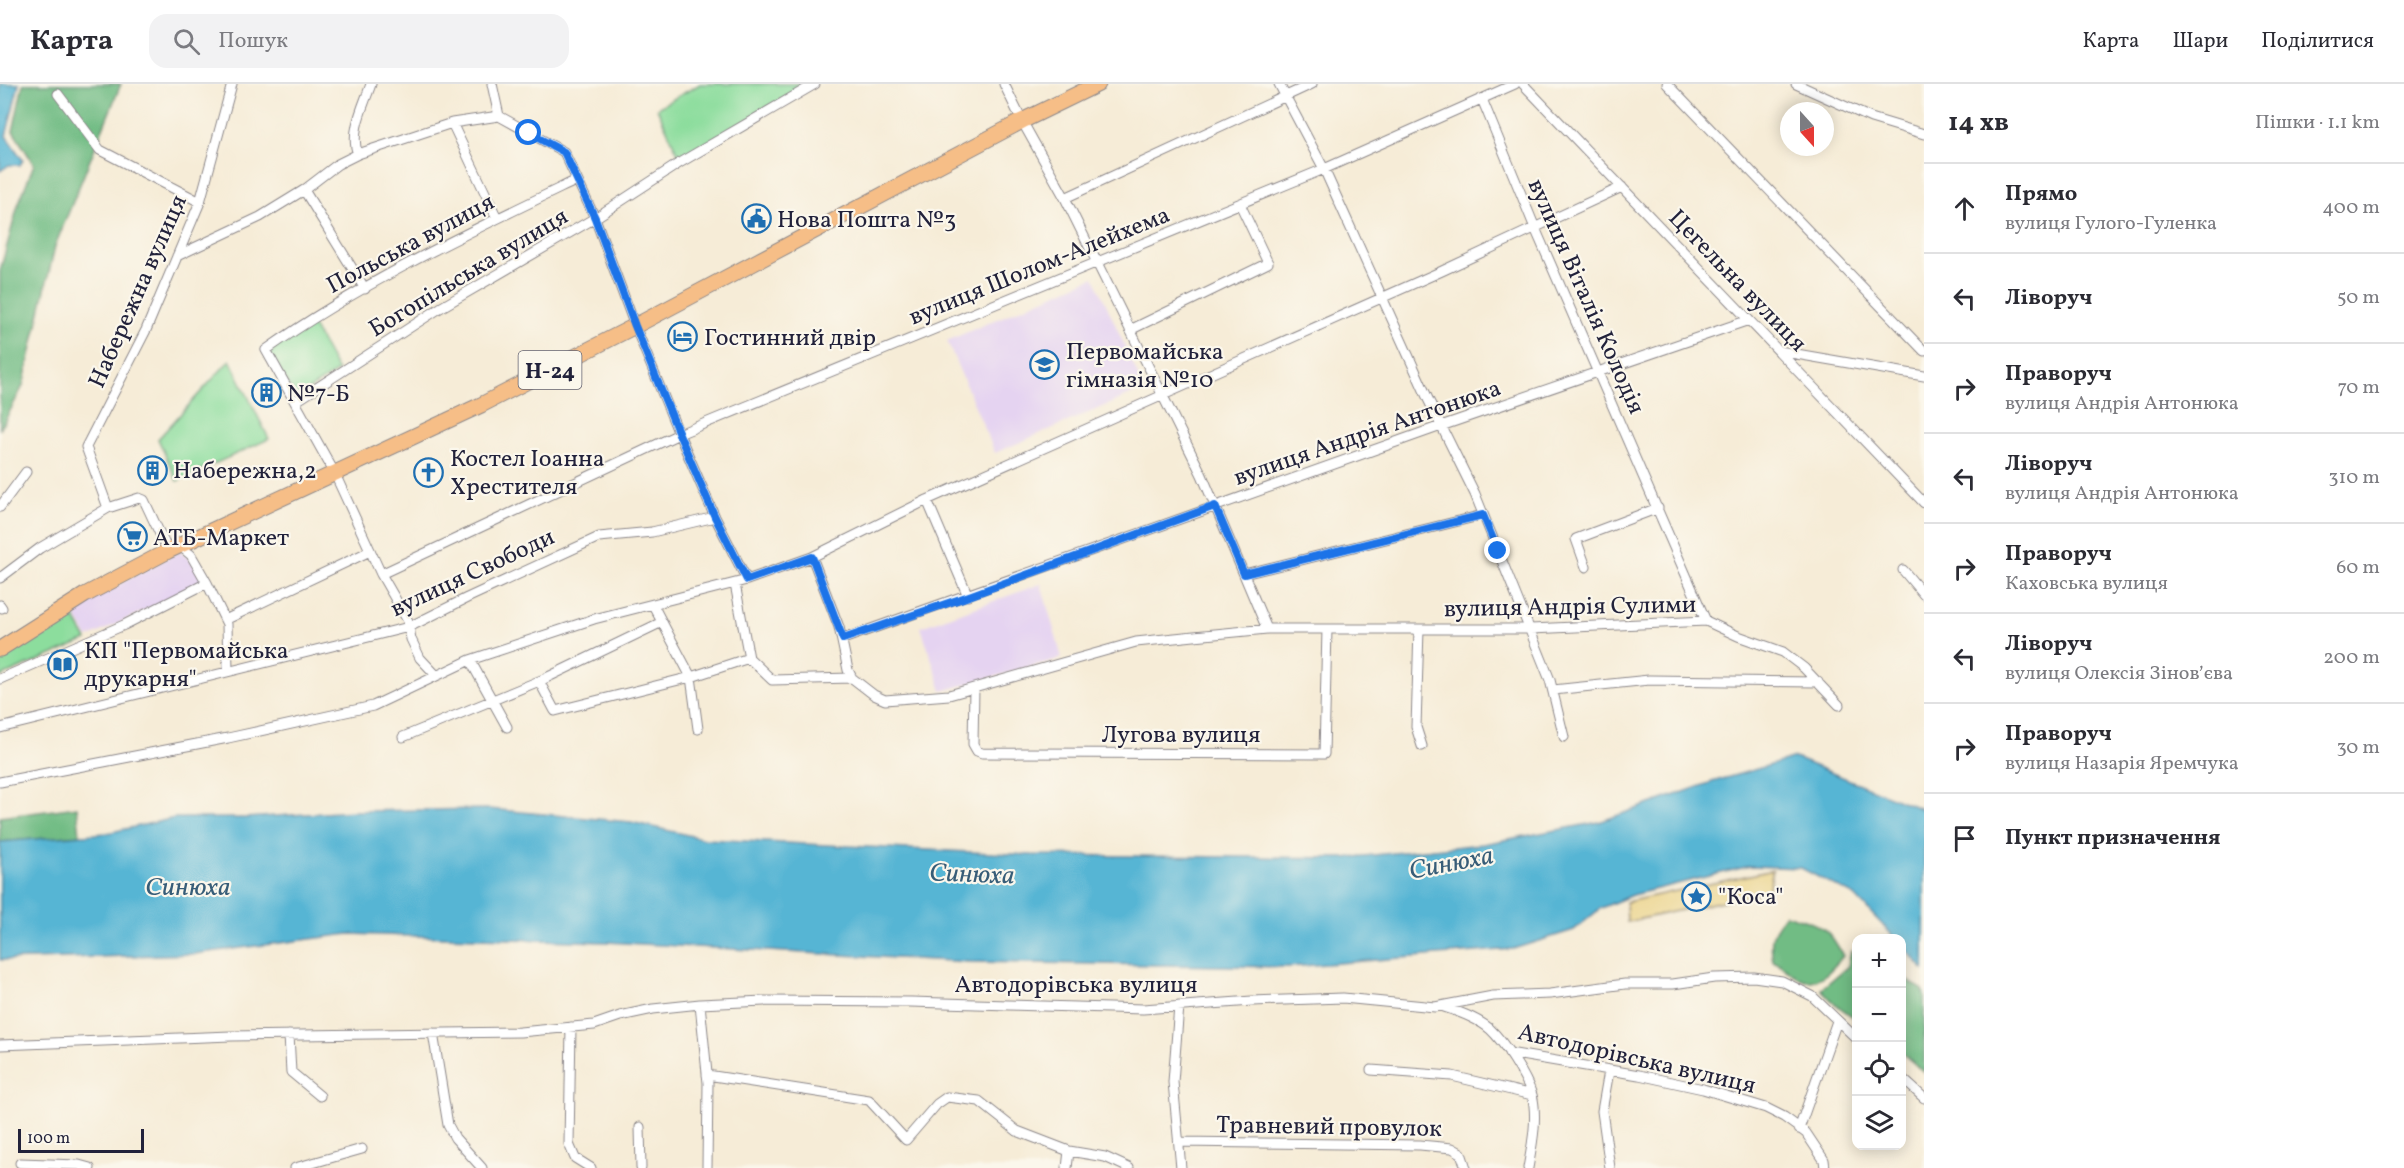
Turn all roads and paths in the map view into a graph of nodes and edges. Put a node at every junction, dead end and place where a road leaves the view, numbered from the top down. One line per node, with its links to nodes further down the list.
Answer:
1 (232, 84): 26 (street, Набережна вулиця)
2 (371, 84): 20 (street)
3 (492, 84): 16 (street)
4 (815, 84): 29 (street, Богопільська вулиця)
5 (1005, 84): 17 (street)
6 (1098, 84): 17 (main road, Н-24)
7 (1279, 84): 14 (street)
8 (1312, 84): 14 (street)
9 (1515, 84): 15 (street, вулиця Шолом-Алейхема)
10 (1523, 84): 23 (street, Цегельна вулиця)
11 (1667, 84): 39 (street)
12 (1796, 84): 19 (street)
13 (58, 94): 26 (street)
14 (1285, 97): 21 (street); 25 (street)
15 (1482, 99): 21 (street, вулиця Шолом-Алейхема); 30 (street, вулиця Віталія Колодія)
16 (499, 116): 18 (street); 22 (street)
17 (1022, 121): 25 (street); 36 (main road, Н-24)
18 (452, 123): 20 (street); 28 (street)
19 (1924, 134)
20 (358, 154): 24 (street)
21 (1324, 169): 27 (street, вулиця Шолом-Алейхема); 34 (street)
22 (577, 180): 28 (street, Польська вулиця); 29 (street)
23 (1622, 187): 30 (street); 35 (street, Цегельна вулиця)
24 (304, 190): 31 (street); 33 (street)
25 (1065, 198): 32 (street)
26 (200, 202): 31 (street, Набережна вулиця)
27 (1240, 204): 32 (street, вулиця Шолом-Алейхема); 37 (street)
28 (497, 218): 33 (street, Польська вулиця)
29 (595, 218): 36 (street); 43 (street, Богопільська вулиця)
30 (1535, 228): 34 (street); 40 (street, вулиця Віталія Колодія)
31 (177, 256): 52 (street, Набережна вулиця)
32 (1097, 263): 37 (street); 45 (street, вулиця Шолом-Алейхема)
33 (365, 289): 43 (street, Польська вулиця)
34 (1382, 298): 42 (street); 44 (street)
35 (1749, 320): 38 (street, Цегельна вулиця); 40 (street, вулиця Андрія Антонюка)
36 (635, 326): 45 (street); 47 (main road, Н-24)
37 (1130, 330): 42 (street)
38 (1779, 351): 41 (street); 49 (street, Цегельна вулиця)
39 (1924, 351)
40 (1599, 371): 44 (street, вулиця Андрія Антонюка); 53 (street, вулиця Віталія Колодія)
41 (1924, 376)
42 (1162, 394): 48 (street); 50 (street)
43 (295, 402): 47 (street)
44 (1441, 426): 50 (street, вулиця Андрія Антонюка); 54 (street)
45 (679, 434): 55 (street); 61 (street, вулиця Шолом-Алейхема)
46 (26, 472): 51 (street)
47 (334, 472): 56 (main road, Н-24); 57 (street)
48 (927, 500): 58 (street); 68 (street)
49 (1924, 503)
50 (1215, 506): 62 (street); 68 (street, вулиця Андрія Антонюка)
51 (0, 507)
52 (108, 508): 56 (street); 63 (street)
53 (1658, 508): 59 (street); 71 (street, вулиця Віталія Колодія)
54 (1483, 515): 62 (street); 77 (street)
55 (715, 517): 64 (street); 73 (street, вулиця Свободи)
56 (173, 548): 65 (street); 79 (main road, Н-24)
57 (370, 552): 61 (street); 70 (street)
58 (812, 557): 64 (street); 78 (street)
59 (1586, 567)
60 (1903, 570): 67 (street)
61 (381, 574): 73 (street)
62 (1244, 574): 74 (street)
63 (0, 578)
64 (747, 580): 66 (street)
65 (207, 583): 70 (street); 86 (street)
66 (735, 584): 69 (street); 80 (street)
67 (1924, 595)
68 (969, 596): 78 (street, вулиця Андрія Антонюка)
69 (653, 605): 72 (street); 81 (street)
70 (225, 620): 82 (street)
71 (1706, 621): 77 (street, вулиця Андрія Сулими); 88 (street, вулиця Андрія Сулими)
72 (662, 622): 84 (street); 87 (street)
73 (409, 627): 82 (street, вулиця Свободи); 83 (street)
74 (1267, 629): 75 (street, вулиця Андрія Сулими); 89 (street, вулиця Андрія Сулими)
75 (1327, 629): 76 (street, вулиця Андрія Сулими); 89 (street, Лугова вулиця)
76 (1419, 629): 77 (street, вулиця Андрія Сулими); 98 (street, вулиця Андрія Сулими)
77 (1531, 629): 90 (street)
78 (843, 639): 85 (street)
79 (0, 649)
80 (749, 658): 84 (street); 85 (street)
81 (470, 660): 83 (street); 91 (street)
82 (228, 671): 94 (street, вулиця Свободи)
83 (436, 675): 99 (street)
84 (691, 677): 87 (street); 95 (street)
85 (852, 678): 89 (street, вулиця Андрія Сулими)
86 (0, 679)
87 (539, 681): 91 (street)
88 (1818, 682): 90 (street); 92 (street, вулиця Андрія Сулими)
89 (974, 688)
90 (1553, 690): 97 (street)
91 (491, 701): 93 (street); 96 (street)
92 (1839, 705)
93 (507, 727)
94 (0, 728)
95 (698, 729)
96 (403, 737)
97 (1564, 737)
98 (1422, 746)
99 (0, 782)
100 (700, 1004): 101 (street, Автодорівська вулиця); 104 (street, Автодорівська вулиця); 112 (street)
101 (1179, 1006): 102 (street, Автодорівська вулиця); 119 (street)
102 (1442, 1006): 103 (street); 109 (street, Автодорівська вулиця)
103 (1837, 1021): 106 (street); 118 (street)
104 (571, 1028): 105 (street, Автодорівська вулиця); 126 (street)
105 (433, 1033): 107 (street, Автодорівська вулиця); 125 (street)
106 (1852, 1034)
107 (289, 1035): 108 (street, Автодорівська вулиця); 115 (street)
108 (0, 1045)
109 (1509, 1053): 111 (street, Автодорівська вулиця); 114 (street)
110 (1371, 1070): 114 (street)
111 (1609, 1071): 118 (street, Автодорівська вулиця); 134 (street)
112 (707, 1075): 121 (street); 128 (street)
113 (1906, 1082): 116 (street)
114 (1532, 1095): 133 (street)
115 (320, 1096)
116 (1924, 1098)
117 (640, 1127): 127 (street)
118 (1799, 1129): 135 (street, Автодорівська вулиця)
119 (1179, 1142): 131 (street); 132 (street, Травневий провулок)
120 (362, 1149): 124 (street)
121 (1069, 1151): 129 (street); 130 (street)
122 (20, 1163): 123 (street)
123 (90, 1168)
124 (295, 1168)
125 (482, 1168)
126 (591, 1168)
127 (641, 1168)
128 (707, 1168)
129 (1067, 1168)
130 (1129, 1168)
131 (1181, 1168)
132 (1466, 1168)
133 (1528, 1168)
134 (1610, 1168)
135 (1825, 1168)

